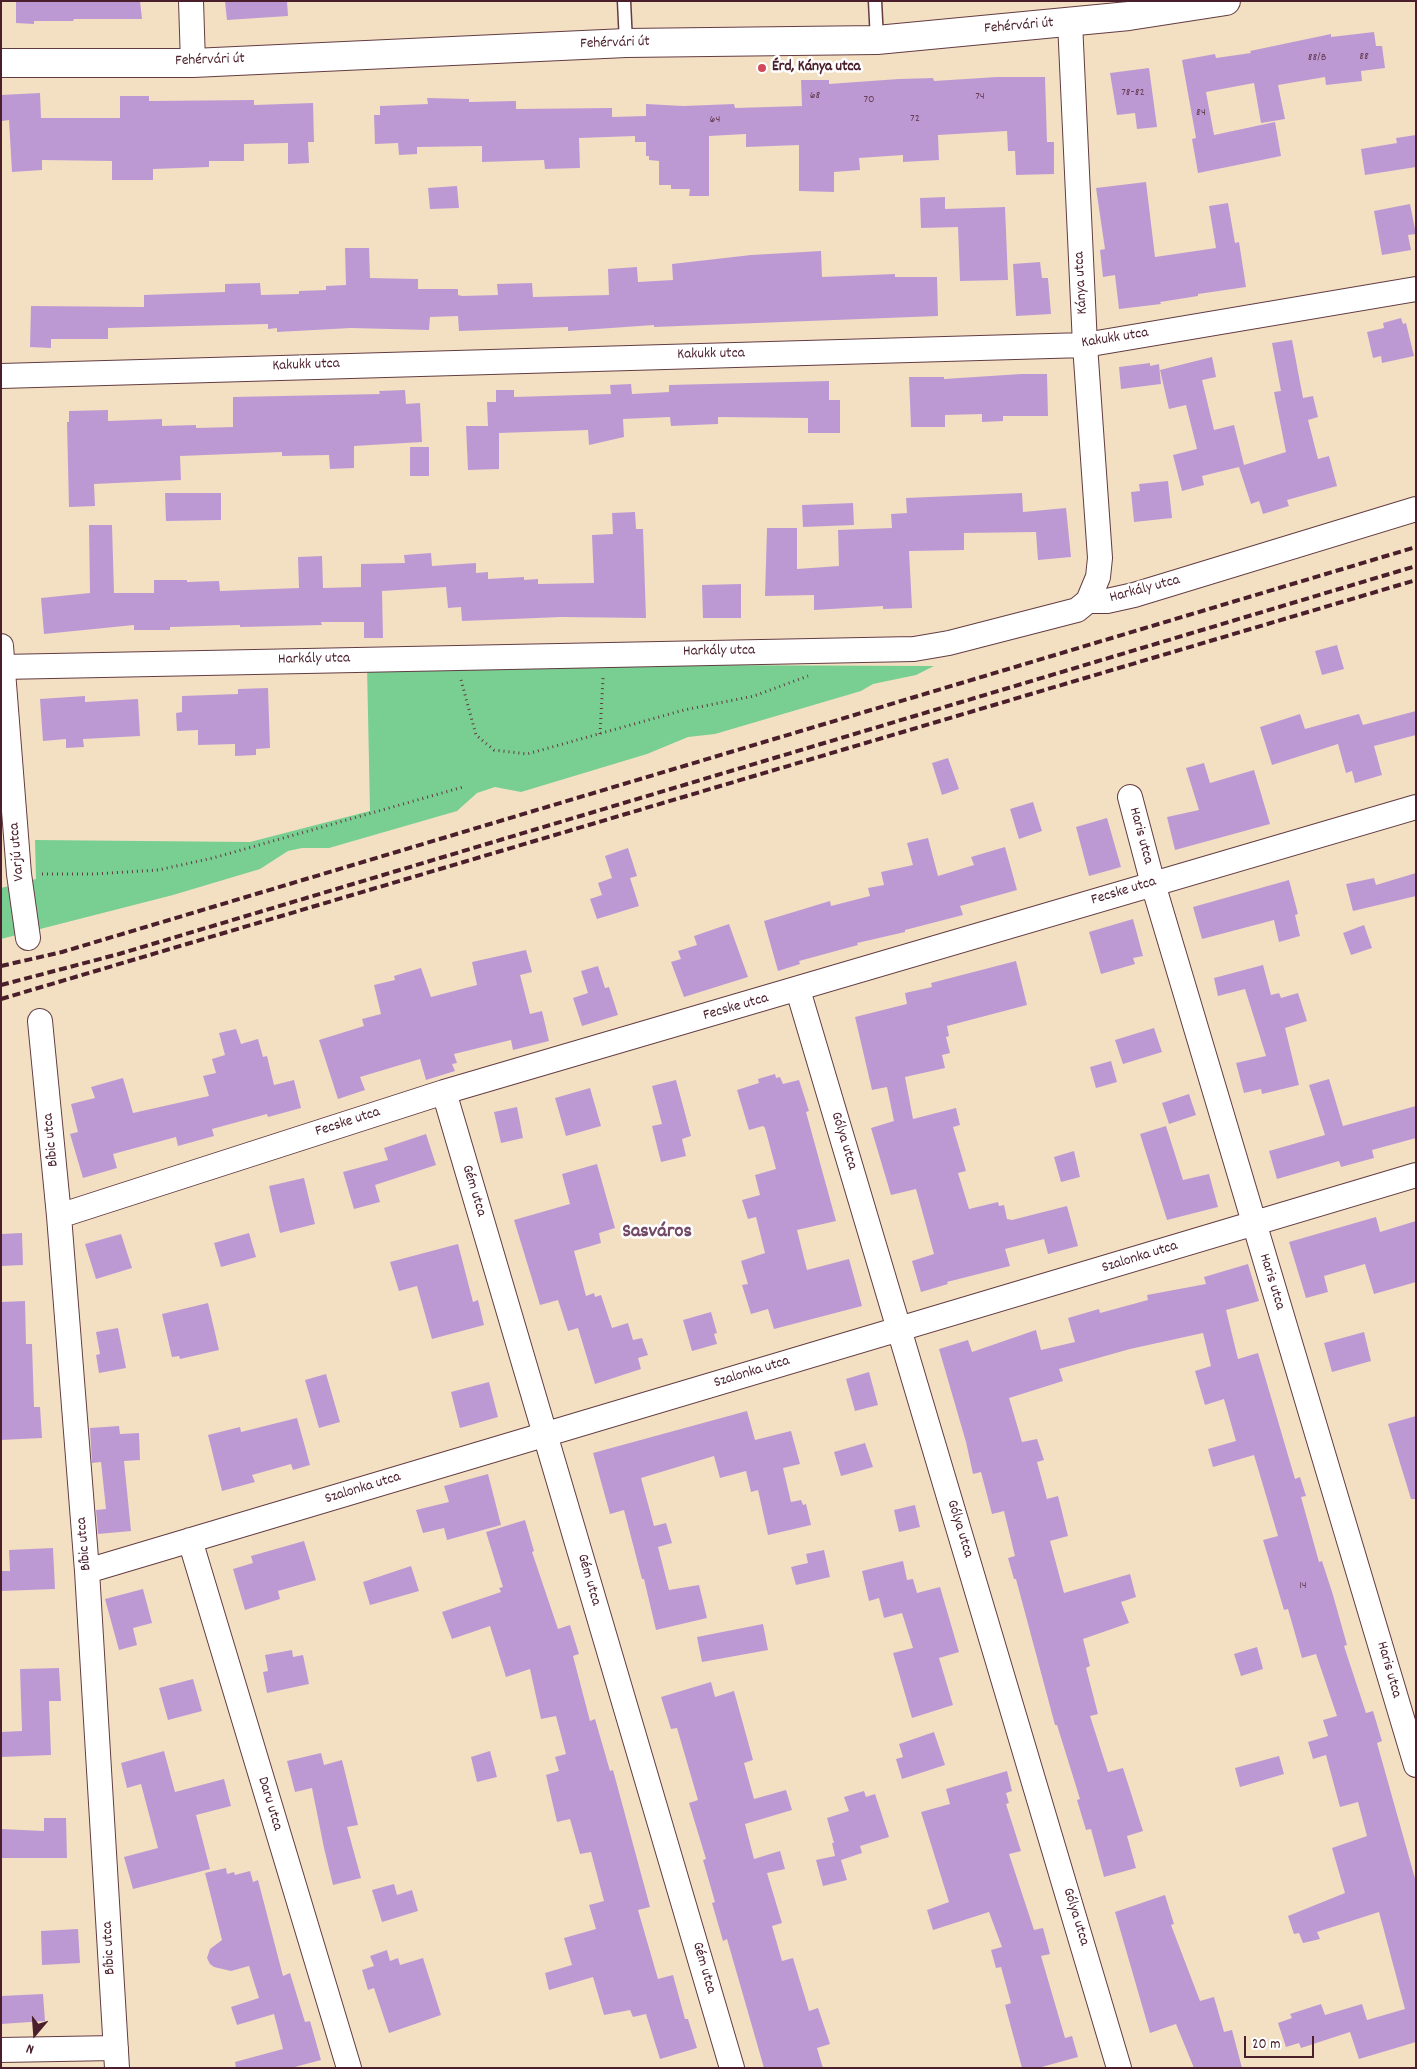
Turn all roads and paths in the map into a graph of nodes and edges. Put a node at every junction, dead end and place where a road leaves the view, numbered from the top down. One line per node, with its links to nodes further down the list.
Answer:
1 (191, 1): 9 (street)
2 (624, 1): 7 (lane)
3 (875, 1): 6 (lane)
4 (1226, 1): 5 (main road, Fehérvári út)
5 (1070, 22): 6 (main road, Fehérvári út); 11 (street, Kánya utca)
6 (877, 40): 7 (main road, Fehérvári út)
7 (626, 43): 9 (main road, Fehérvári út)
8 (1, 63): 9 (main road, Fehérvári út)
9 (193, 63)
10 (1416, 289): 11 (street, Kakukk utca)
11 (1085, 345): 12 (street, Kakukk utca); 14 (street, Kánya utca)
12 (1, 376)
13 (1416, 509): 14 (street, Harkály utca)
14 (1088, 601): 15 (street, Harkály utca)
15 (821, 650): 16 (street, Harkály utca); 19 (path)
16 (603, 654): 17 (street, Harkály utca); 19 (path)
17 (455, 657): 18 (street, Harkály utca); 19 (path)
18 (2, 660): 23 (street, Varjú utca)
19 (600, 734)
20 (463, 787): 23 (path)
21 (1130, 797): 24 (street, Haris utca)
22 (1416, 807): 24 (street, Fecske utca)
23 (19, 874): 25 (street, Varjú utca)
24 (1153, 884): 26 (street, Fecske utca); 31 (street, Haris utca)
25 (28, 938)
26 (798, 990): 28 (street, Fecske utca); 32 (street, Gólya utca)
27 (40, 1021): 30 (street, Bíbic utca)
28 (444, 1092): 30 (street, Fecske utca); 33 (street, Gém utca)
29 (1416, 1175): 31 (street, Szalonka utca)
30 (59, 1216): 35 (street, Bíbic utca)
31 (1254, 1224): 32 (street, Szalonka utca); 36 (street, Haris utca)
32 (900, 1329): 33 (street, Szalonka utca); 41 (street, Gólya utca)
33 (546, 1434): 34 (street, Szalonka utca); 40 (street, Gém utca)
34 (190, 1540): 35 (street, Szalonka utca); 39 (street, Daru utca)
35 (87, 1571): 38 (street, Bíbic utca)
36 (1416, 1765)
37 (1, 2050): 38 (street)
38 (116, 2058)
39 (349, 2068)
40 (732, 2068)
41 (1120, 2068)

